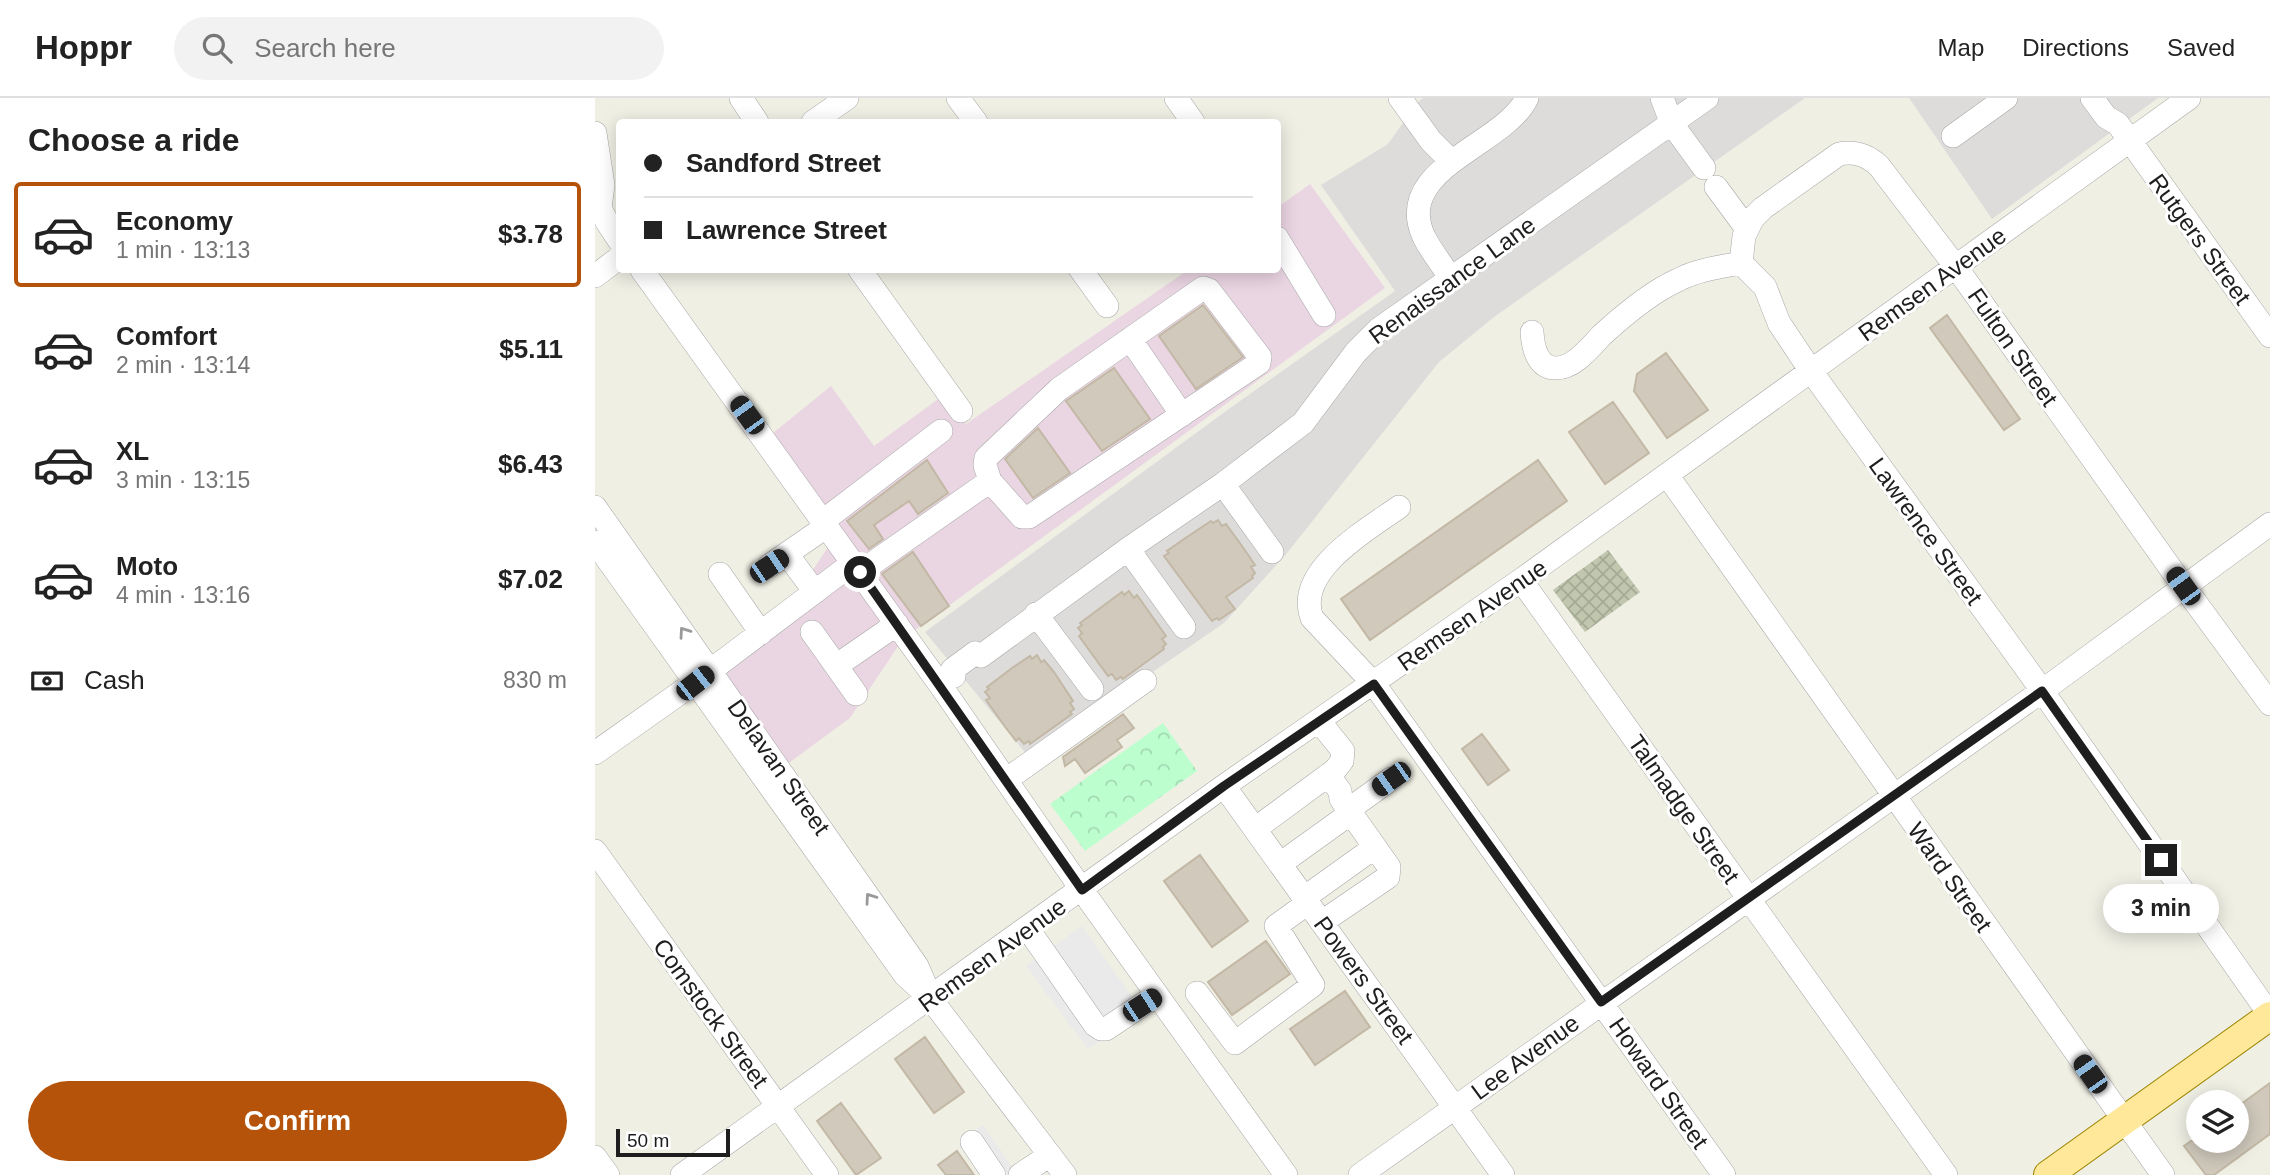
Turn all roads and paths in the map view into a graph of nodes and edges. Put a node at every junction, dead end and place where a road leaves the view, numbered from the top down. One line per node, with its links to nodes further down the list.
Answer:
1 (741, 98): 13 (street)
2 (847, 98): 14 (street)
3 (958, 98): 15 (street)
4 (1176, 98): 16 (street)
5 (1400, 98): 21 (street)
6 (1527, 98): 21 (street)
7 (1662, 98): 17 (street)
8 (1707, 98): 17 (street, Renaissance Lane)
9 (2006, 98): 20 (street)
10 (2092, 98): 19 (street)
11 (2106, 98): 19 (street)
12 (2189, 98): 19 (street, Remsen Avenue)
13 (755, 119)
14 (817, 119)
15 (974, 119)
16 (1191, 119)
17 (1672, 124): 23 (street); 33 (street, Renaissance Lane)
18 (595, 133): 22 (street)
19 (2123, 133): 28 (street, Remsen Avenue); 37 (street, Rutgers Street)
20 (1953, 136)
21 (1451, 161): 33 (street)
22 (598, 205): 24 (street)
23 (1747, 229): 27 (street); 28 (street, Fulton Street)
24 (616, 236)
25 (1281, 245): 35 (street)
26 (616, 260): 32 (street)
27 (1741, 263): 36 (street); 39 (street, Lawrence Street)
28 (1956, 267): 39 (street, Remsen Avenue); 56 (street, Fulton Street)
29 (644, 273): 48 (street)
30 (862, 273): 40 (street)
31 (1083, 273): 34 (street)
32 (595, 276)
33 (1451, 278): 45 (street, Renaissance Lane)
34 (1107, 306)
35 (1324, 315)
36 (1532, 332)
37 (2270, 336)
38 (1130, 339): 41 (street); 41 (street); 44 (street)
39 (1811, 371): 43 (street, Remsen Avenue); 69 (street, Lawrence Street)
40 (961, 411)
41 (1182, 415): 44 (street)
42 (941, 431): 48 (street)
43 (1667, 475): 55 (street, Remsen Avenue); 78 (street, Ward Street)
44 (991, 481): 53 (street)
45 (1223, 484): 51 (street, Renaissance Lane); 52 (street)
46 (1399, 507): 67 (street, Howard Street)
47 (598, 516): 64 (street, Delavan Street, one-way to 47)
48 (825, 523): 53 (street); 57 (street)
49 (2270, 524): 56 (street, Lee Avenue)
50 (595, 542): 64 (street, Delavan Street)
51 (1128, 549): 58 (street, Renaissance Lane); 60 (street)
52 (1272, 552)
53 (857, 567): 57 (street); 59 (street)
54 (720, 574): 62 (street)
55 (1521, 580): 67 (street, Remsen Avenue); 85 (street, Talmadge Street)
56 (2183, 586): 69 (street, Lee Avenue); 71 (street, Fulton Street)
57 (815, 592): 62 (street)
58 (1037, 614): 65 (street, Renaissance Lane); 68 (street)
59 (897, 624): 63 (street); 65 (street)
60 (1184, 627)
61 (812, 632): 63 (street)
62 (761, 633): 64 (street)
63 (836, 666): 70 (street)
64 (703, 677): 73 (street); 90 (street, Delavan Street)
65 (948, 681): 76 (street)
66 (1145, 681): 76 (street)
67 (1374, 684): 72 (street, Remsen Avenue); 91 (street, Howard Street)
68 (1091, 689)
69 (2042, 691): 78 (street, Lee Avenue); 92 (street, Lawrence Street)
70 (856, 694)
71 (2270, 704)
72 (1319, 721): 74 (street); 77 (street, Remsen Avenue)
73 (595, 753)
74 (1328, 775): 79 (street); 80 (street)
75 (1391, 779): 79 (street)
76 (1006, 780): 84 (street)
77 (1224, 786): 80 (street, Powers Street); 84 (street, Remsen Avenue)
78 (1892, 795): 85 (street, Lee Avenue); 97 (street, Ward Street)
79 (1349, 811): 81 (street); 83 (street)
80 (1255, 829): 83 (street, Powers Street)
81 (1375, 847): 86 (street); 86 (street)
82 (595, 851): 95 (street, Comstock Street)
83 (1280, 864): 86 (street, Powers Street)
84 (1082, 890): 87 (street, Remsen Avenue); 89 (street)
85 (1749, 900): 91 (street, Lee Avenue); 111 (street, Talmadge Street)
86 (1312, 908): 93 (street); 96 (street, Powers Street)
87 (1028, 929): 89 (street); 90 (street, Remsen Avenue)
88 (1197, 993): 93 (street)
89 (1157, 995): 94 (street)
90 (930, 999): 95 (street, Remsen Avenue); 99 (street, Delavan Street)
91 (1601, 1002): 96 (street, Lee Avenue); 110 (street, Howard Street)
92 (2270, 1016): 97 (main road)
93 (1235, 1043): 94 (street)
94 (1208, 1067): 107 (street)
95 (778, 1107): 102 (street, Remsen Avenue); 103 (street, Comstock Street)
96 (1455, 1109): 108 (street, Lee Avenue); 109 (street, Powers Street)
97 (2123, 1121): 112 (main road); 113 (street, Ward Street)
98 (972, 1142): 104 (street)
99 (1050, 1155): 105 (street); 106 (street, Delavan Street)
100 (595, 1157): 101 (street)
101 (608, 1175)
102 (682, 1175)
103 (827, 1175)
104 (994, 1175)
105 (1020, 1175)
106 (1065, 1175)
107 (1286, 1175)
108 (1360, 1175)
109 (1503, 1175)
110 (1724, 1175)
111 (1946, 1175)
112 (2048, 1175)
113 (2163, 1175)

